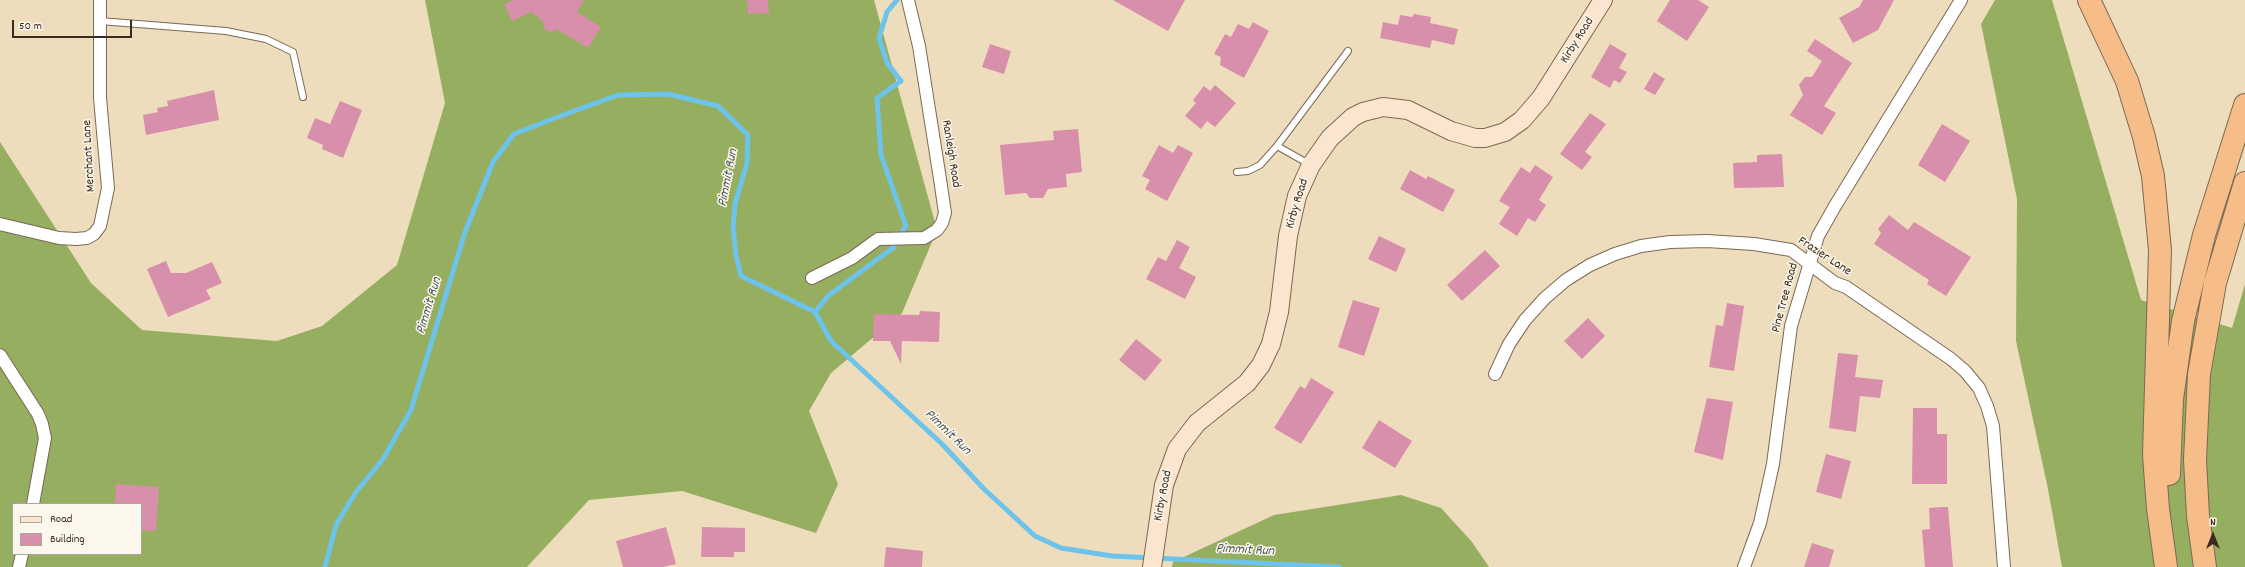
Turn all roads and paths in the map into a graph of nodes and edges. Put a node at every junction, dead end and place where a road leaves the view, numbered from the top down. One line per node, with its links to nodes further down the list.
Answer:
1 (100, 0): 6 (street, Merchant Lane)
2 (908, 0): 16 (street, Ranleigh Road)
3 (1603, 0): 11 (main road, Kirby Road)
4 (1961, 0): 15 (street, Pine Tree Road)
5 (2089, 0): 25 (highway)
6 (100, 21): 8 (lane); 14 (street, Merchant Lane)
7 (1348, 51): 10 (lane)
8 (303, 97)
9 (2245, 105): 26 (highway)
10 (1277, 146): 11 (lane); 12 (lane)
11 (1311, 165): 22 (main road, Kirby Road)
12 (1236, 172)
13 (2245, 183): 27 (highway)
14 (0, 224)
15 (1809, 263): 18 (street, Frazier Lane); 23 (street, Pine Tree Road); 24 (street, Frazier Lane)
16 (812, 278)
17 (0, 355): 19 (street)
18 (1495, 374)
19 (33, 503)
20 (22, 555): 21 (street)
21 (19, 567)
22 (1152, 567)
23 (1744, 567)
24 (2004, 567)
25 (2166, 567)
26 (2175, 567)
27 (2205, 567)

